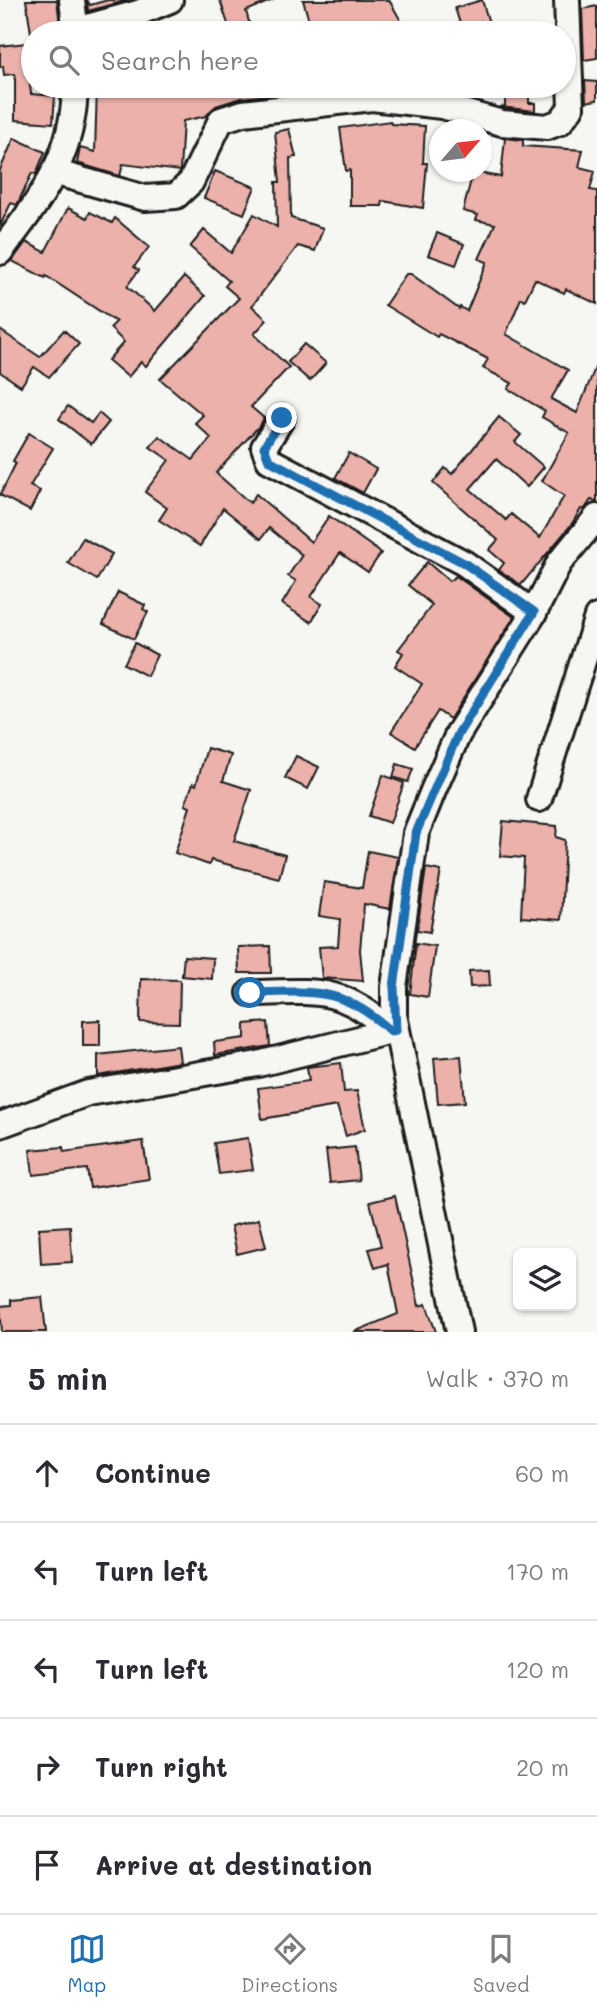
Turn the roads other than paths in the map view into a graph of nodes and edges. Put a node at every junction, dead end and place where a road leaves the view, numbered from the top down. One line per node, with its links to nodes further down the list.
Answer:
1 (72, 0): 4 (street)
2 (170, 0): 5 (street)
3 (567, 0): 6 (street)
4 (75, 21)
5 (110, 21)
6 (568, 21)
7 (74, 98): 11 (street)
8 (372, 98): 10 (street)
9 (372, 98): 11 (street)
10 (571, 98)
11 (57, 173): 12 (street)
12 (0, 252)
13 (282, 418): 15 (street)
14 (597, 517): 15 (street)
15 (534, 612): 19 (street)
16 (597, 617): 17 (street)
17 (539, 799)
18 (250, 993): 19 (street)
19 (393, 1031): 20 (street); 21 (street)
20 (0, 1125)
21 (458, 1332)

